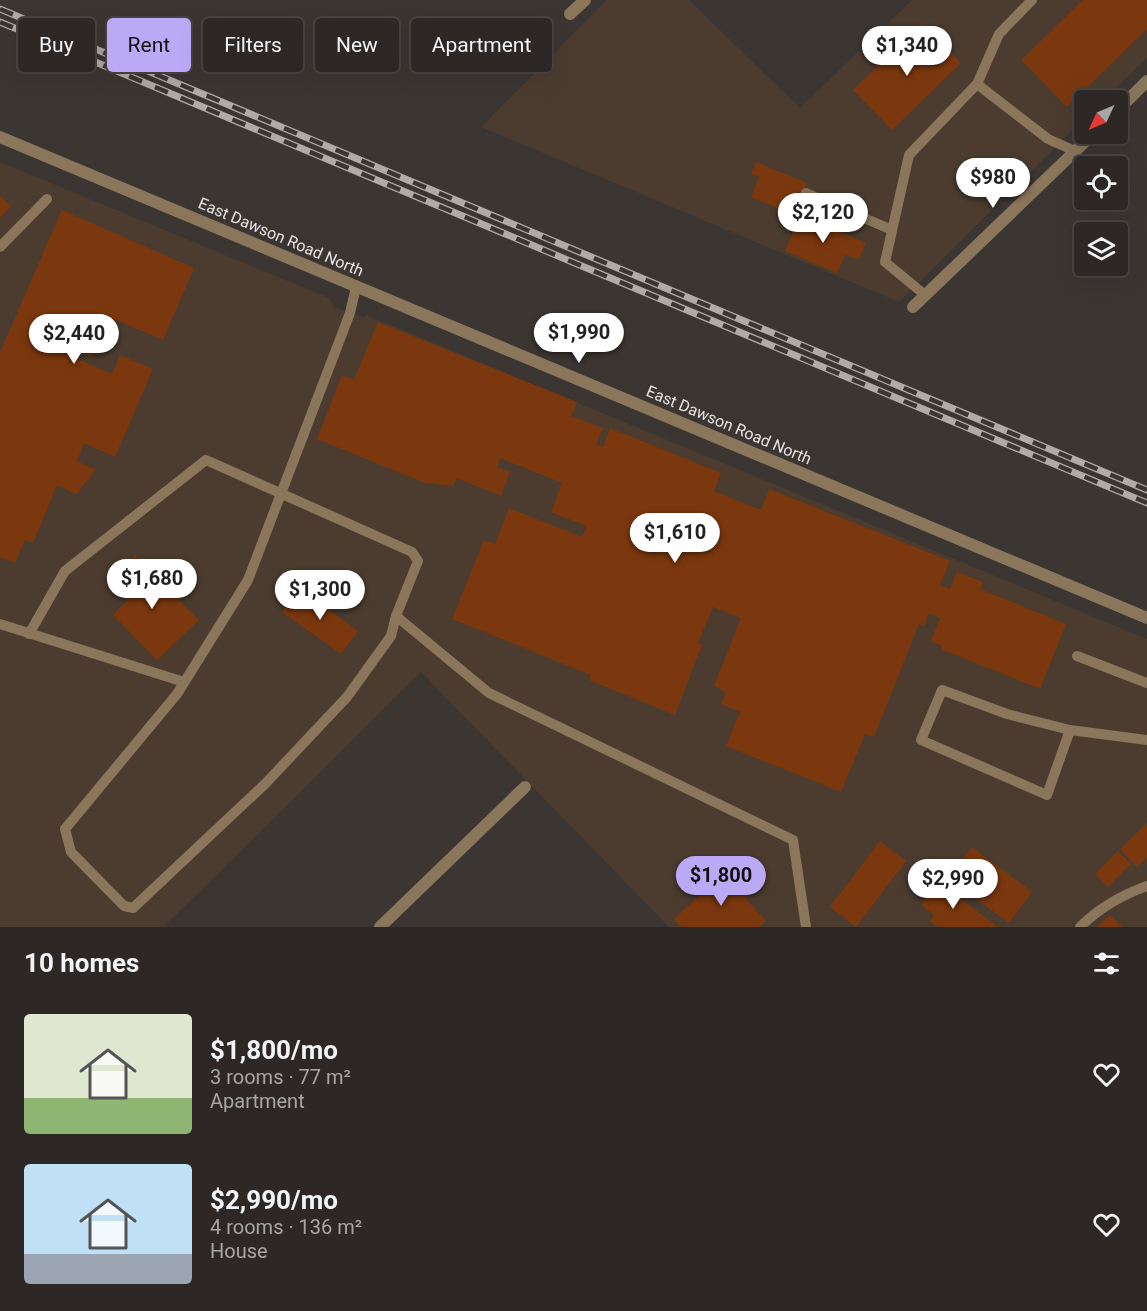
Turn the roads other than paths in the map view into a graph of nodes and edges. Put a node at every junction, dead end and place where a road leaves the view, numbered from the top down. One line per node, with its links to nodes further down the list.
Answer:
1 (585, 0): 3 (street)
2 (1032, 0): 5 (lane)
3 (570, 14)
4 (1147, 81): 6 (street)
5 (976, 84): 9 (lane); 12 (lane)
6 (1128, 100)
7 (0, 137): 14 (street, East Dawson Road North)
8 (1082, 144): 9 (street)
9 (1075, 151): 15 (street)
10 (806, 193): 12 (lane)
11 (47, 199): 13 (lane)
12 (892, 230): 15 (lane)
13 (0, 247)
14 (356, 287): 17 (lane); 19 (street, East Dawson Road North)
15 (925, 295): 16 (street)
16 (913, 307)
17 (279, 494): 18 (lane); 21 (lane); 23 (lane)
18 (396, 616): 23 (lane); 30 (lane)
19 (1147, 618)
20 (0, 624): 21 (lane)
21 (29, 634): 23 (lane)
22 (1077, 656): 24 (lane)
23 (184, 682)
24 (1147, 683)
25 (1070, 730): 25 (lane); 26 (lane)
26 (1147, 740)
27 (525, 787): 29 (street)
28 (1147, 886): 31 (lane)
29 (380, 927)
30 (806, 927)
31 (1080, 927)

